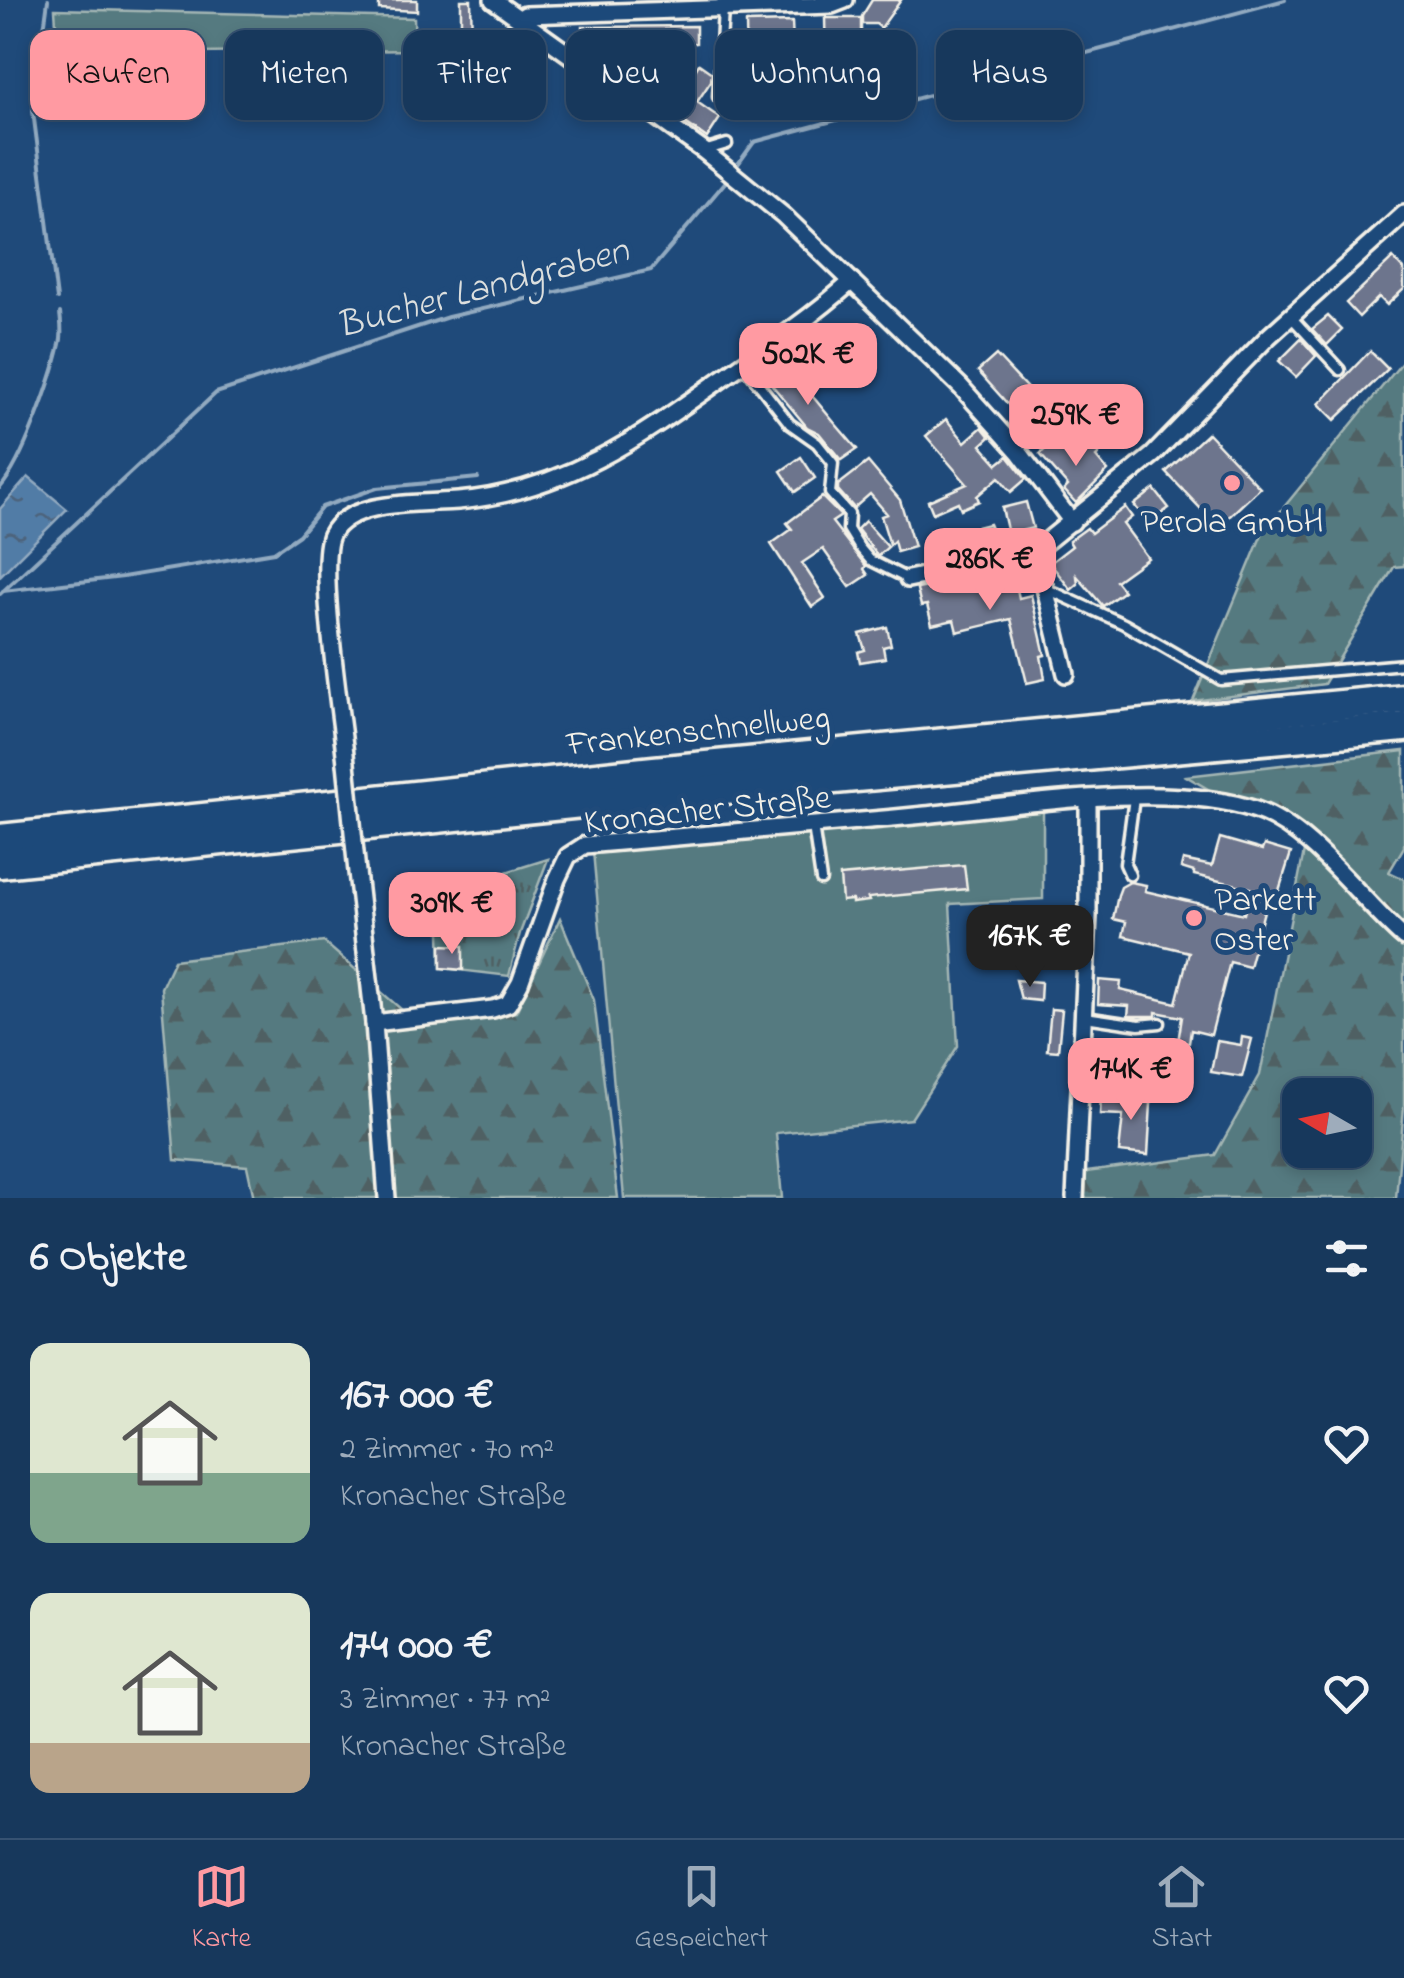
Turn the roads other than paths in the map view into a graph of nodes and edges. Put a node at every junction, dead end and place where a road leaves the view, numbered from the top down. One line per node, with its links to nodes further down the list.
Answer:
1 (492, 0): 4 (street)
2 (845, 0): 3 (street)
3 (723, 9): 4 (street); 5 (lane)
4 (519, 19): 7 (street)
5 (722, 30)
6 (727, 144): 7 (lane)
7 (704, 151): 9 (street)
8 (1404, 214): 10 (street)
9 (852, 281): 11 (street); 13 (street)
10 (1291, 317): 12 (lane); 13 (street)
11 (744, 364): 15 (lane); 30 (street, bridge)
12 (1340, 370)
13 (1072, 522): 14 (street)
14 (1031, 554): 15 (street); 16 (street)
15 (908, 579)
16 (1045, 588): 17 (lane); 18 (street)
17 (1404, 664)
18 (1066, 674)
19 (1404, 699): 24 (highway, Frankenschnellweg)
20 (1404, 727): 25 (highway, Frankenschnellweg)
21 (1134, 798): 22 (street, Kronacher Straße); 26 (lane); 28 (street, Kronacher Straße)
22 (1088, 800): 23 (street, Kronacher Straße); 29 (street)
23 (813, 826): 27 (lane); 30 (street, Kronacher Straße)
24 (0, 838)
25 (0, 863)
26 (1130, 875)
27 (820, 880)
28 (1404, 938)
29 (1084, 1017): 31 (lane); 33 (street)
30 (374, 1023): 32 (street)
31 (1160, 1023)
32 (388, 1198)
33 (1075, 1198)

